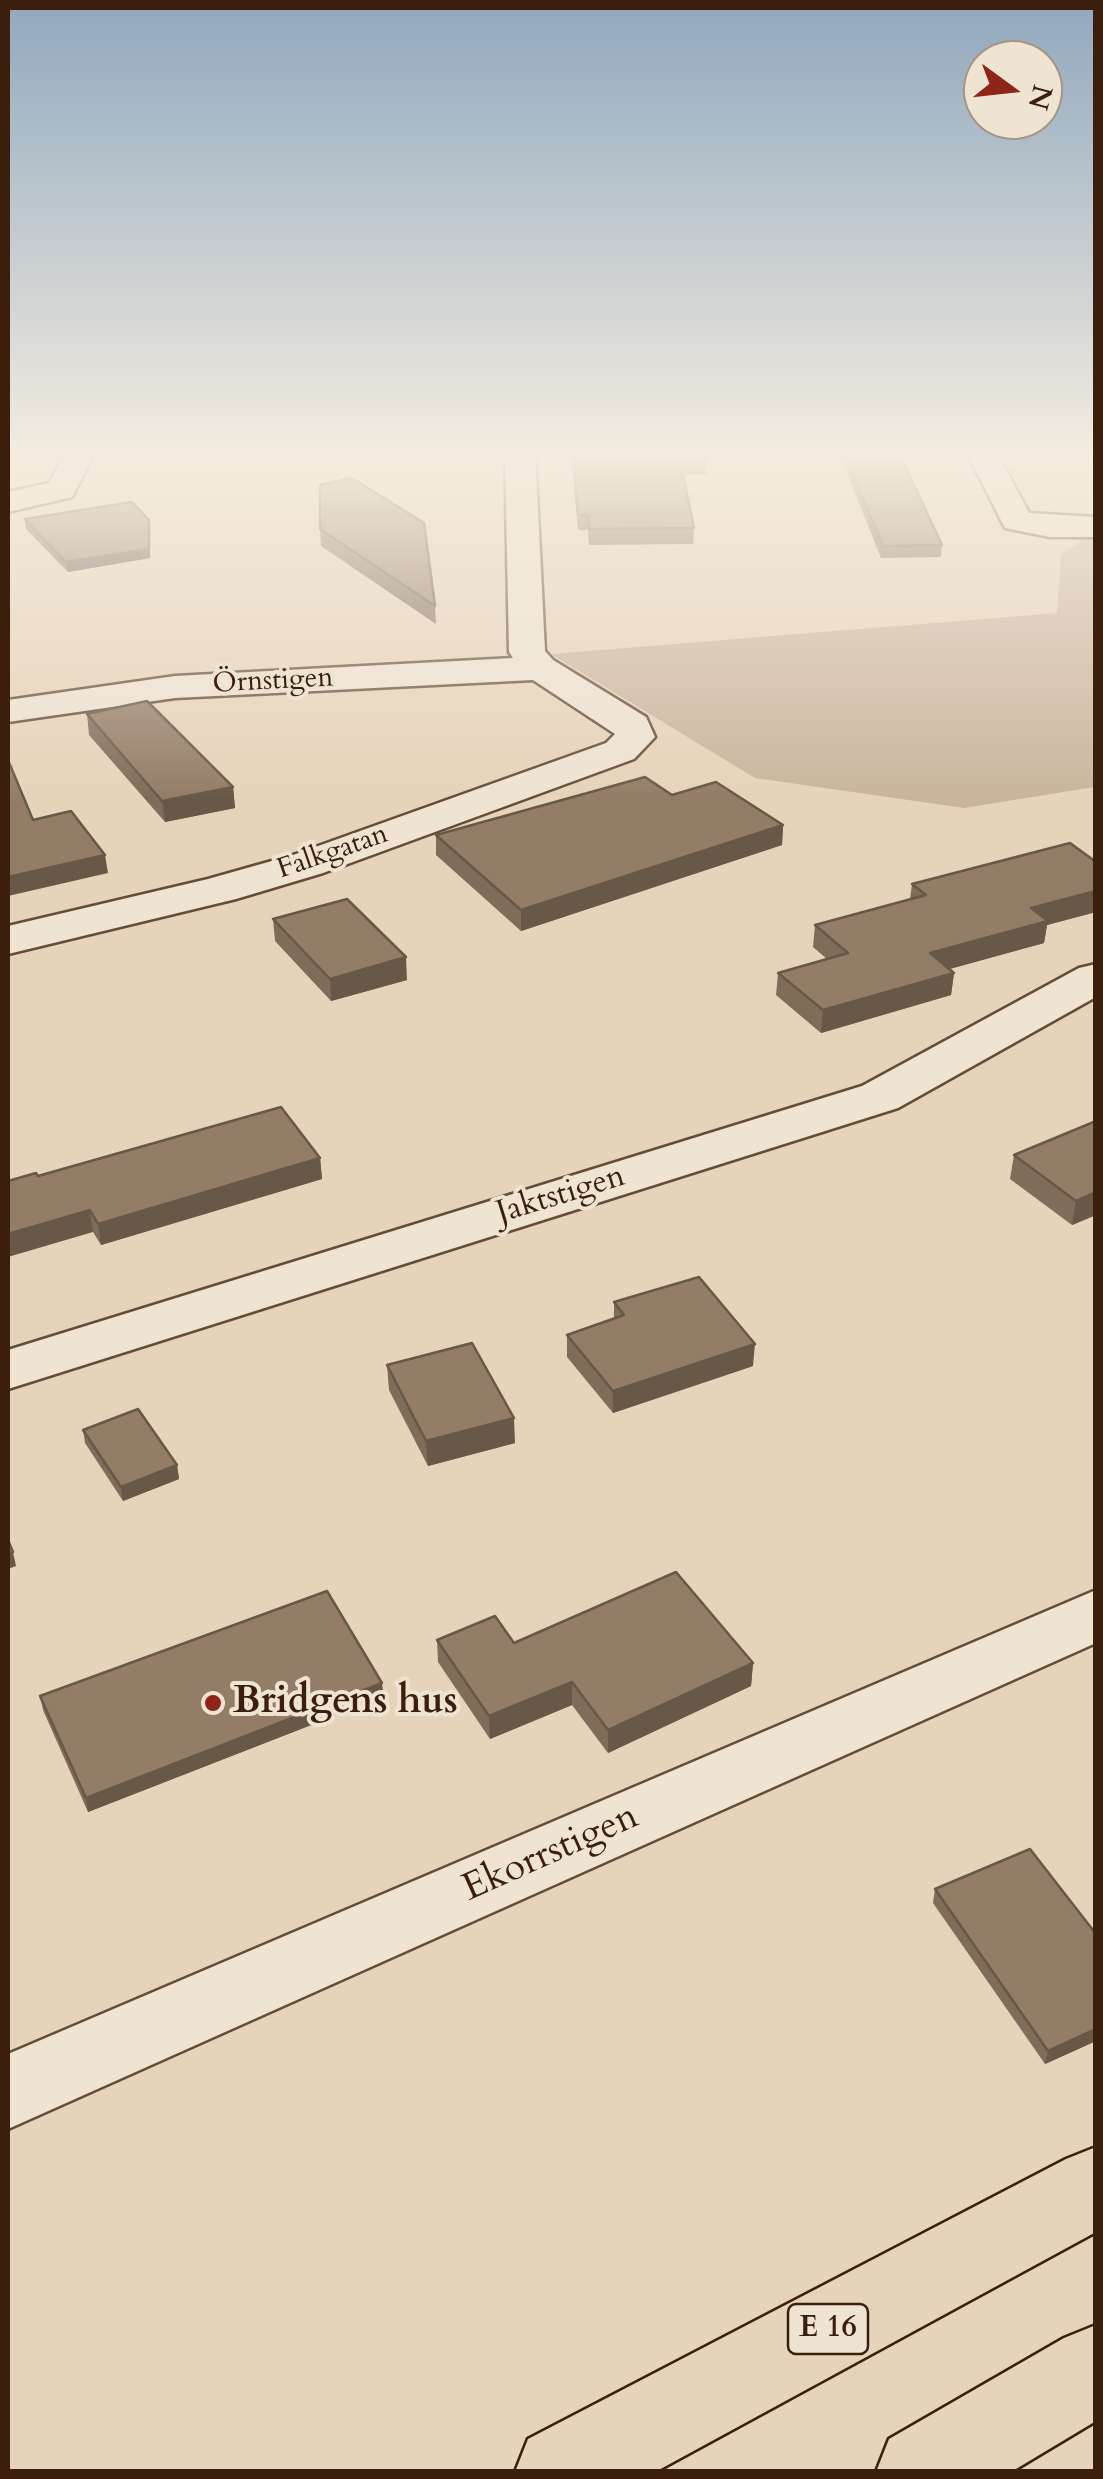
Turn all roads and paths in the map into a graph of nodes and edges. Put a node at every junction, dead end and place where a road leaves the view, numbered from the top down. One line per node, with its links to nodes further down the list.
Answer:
1 (524, 567): 2 (street)
2 (540, 668): 3 (street, Örnstigen); 4 (street, Falkgatan)
3 (8, 710)
4 (8, 940)
5 (1096, 978): 6 (street, Jaktstigen)
6 (8, 1370)
7 (1096, 1615): 8 (street, Ekorrstigen)
8 (8, 2092)
9 (1096, 2187): 11 (highway, E 16)
10 (1096, 2370): 12 (highway)
11 (561, 2472)
12 (922, 2472)

